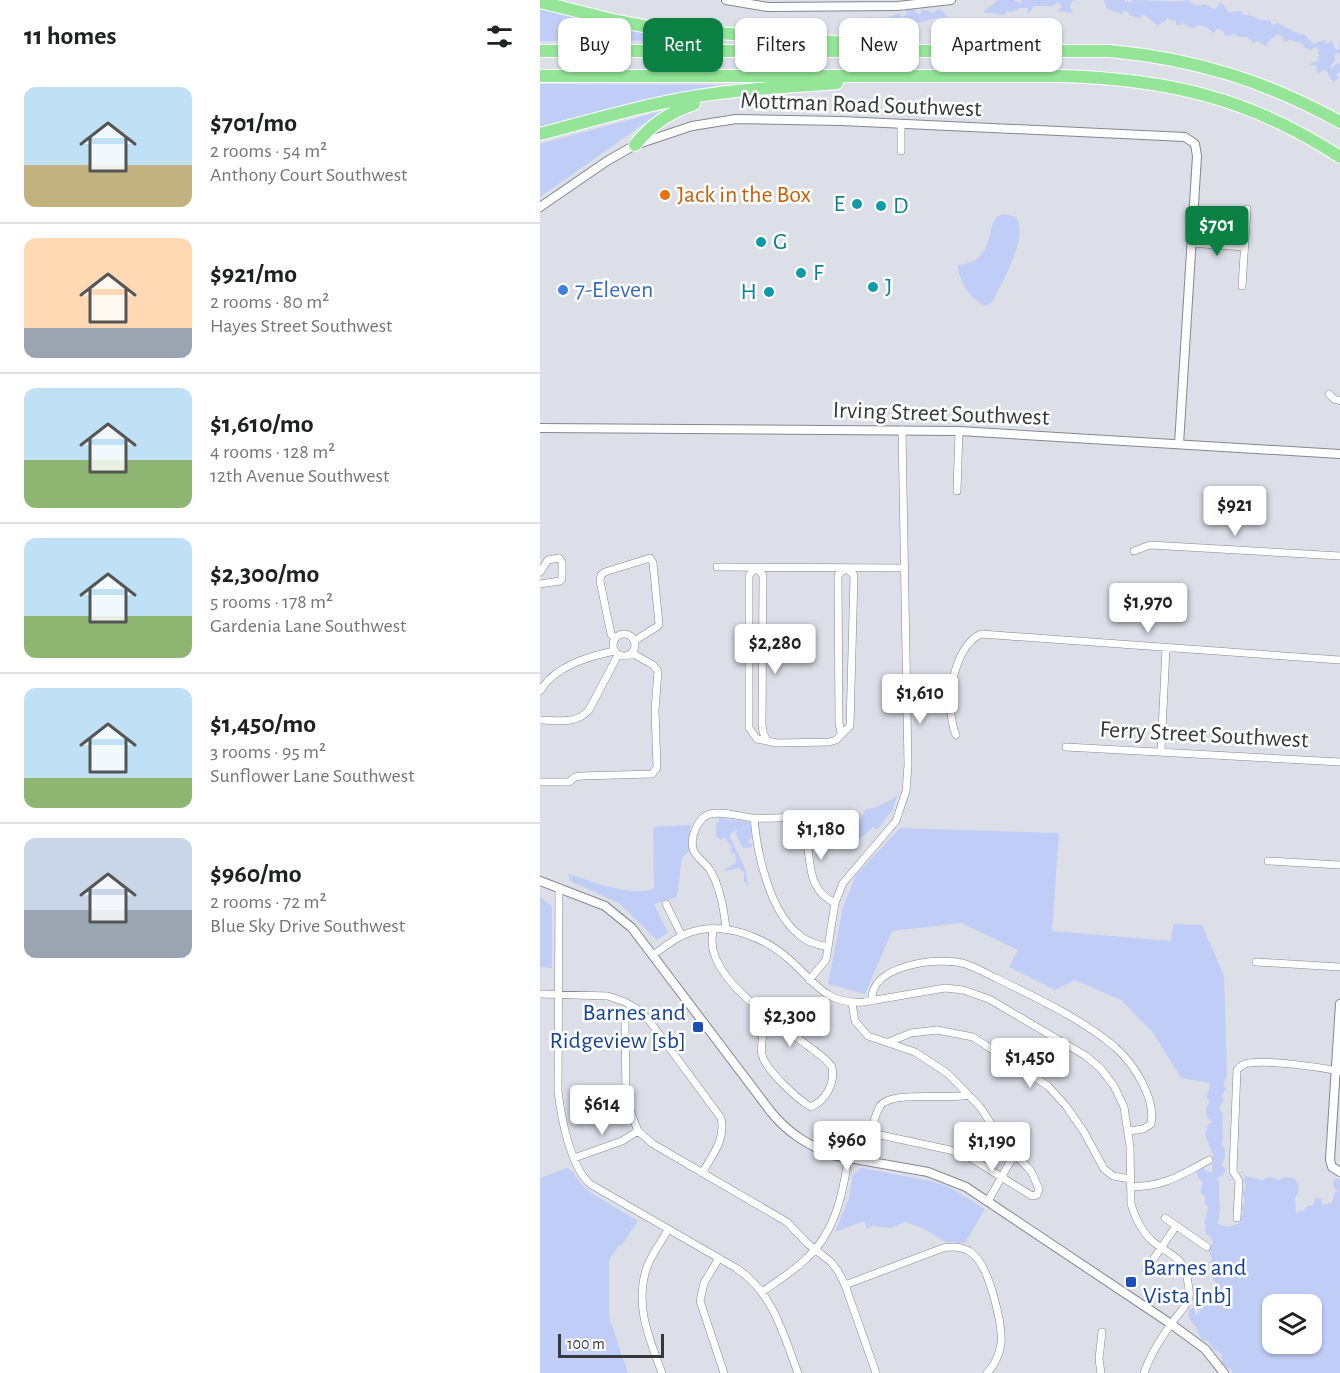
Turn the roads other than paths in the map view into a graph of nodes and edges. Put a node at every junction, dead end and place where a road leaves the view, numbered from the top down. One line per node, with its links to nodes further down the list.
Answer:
1 (564, 0): 6 (highway)
2 (726, 0): 5 (street)
3 (951, 0): 5 (street)
4 (540, 2): 7 (highway)
5 (816, 3)
6 (735, 32)
7 (735, 34)
8 (540, 51): 9 (highway)
9 (839, 51)
10 (919, 51): 14 (highway)
11 (540, 76): 12 (highway)
12 (895, 76): 13 (highway); 19 (highway)
13 (769, 88): 16 (highway); 17 (highway)
14 (1340, 122)
15 (901, 124): 17 (street, Mottman Road Southwest); 18 (street); 22 (street, Mottman Road Southwest)
16 (540, 134)
17 (635, 145): 20 (street, Mottman Road Southwest)
18 (901, 151)
19 (1340, 157)
20 (540, 207)
21 (1247, 209): 23 (street)
22 (1191, 243): 23 (street); 30 (street)
23 (1244, 247): 24 (street)
24 (1242, 286)
25 (1329, 394): 26 (street)
26 (1340, 401)
27 (540, 428): 28 (street, Irving Street Southwest)
28 (902, 430): 29 (street, Irving Street Southwest); 38 (street)
29 (959, 431): 30 (street, Irving Street Southwest); 32 (street)
30 (1179, 444): 31 (street, Irving Street Southwest)
31 (1340, 454)
32 (957, 491)
33 (1134, 551): 34 (street)
34 (1340, 556)
35 (717, 567): 36 (street)
36 (756, 568): 37 (street); 51 (street); 51 (street)
37 (846, 568): 38 (street); 49 (street); 49 (street)
38 (906, 568): 61 (street)
39 (540, 572): 40 (street)
40 (540, 584)
41 (615, 639): 42 (street); 42 (street); 44 (street)
42 (634, 641): 45 (street)
43 (1166, 648): 46 (street); 50 (street); 53 (street)
44 (616, 653): 45 (street); 47 (street); 48 (street)
45 (632, 654): 55 (street)
46 (1340, 660)
47 (540, 692)
48 (540, 720)
49 (841, 733): 51 (street)
50 (956, 735)
51 (767, 741)
52 (1066, 747): 53 (street, Ferry Street Southwest)
53 (1161, 751): 54 (street, Ferry Street Southwest)
54 (1340, 762)
55 (540, 782)
56 (754, 818): 61 (street); 64 (street); 66 (street)
57 (1268, 861): 58 (street)
58 (1340, 865)
59 (540, 881): 60 (street)
60 (559, 888): 67 (street); 72 (street)
61 (835, 903): 66 (street)
62 (666, 904): 65 (street)
63 (713, 928): 64 (street); 65 (street); 77 (street)
64 (726, 929): 70 (street)
65 (682, 936): 67 (street)
66 (828, 947): 70 (street)
67 (653, 955): 86 (street)
68 (1256, 962): 69 (street)
69 (1340, 967)
70 (809, 980): 74 (street)
71 (540, 994): 72 (street)
72 (558, 995): 76 (street); 85 (street)
73 (872, 1001): 74 (street); 82 (street); 82 (street)
74 (852, 1003): 78 (street)
75 (1340, 1004): 79 (street)
76 (631, 1005): 81 (street); 90 (street)
77 (774, 1022): 77 (street)
78 (889, 1042): 80 (street); 92 (street)
79 (1338, 1070): 89 (street); 96 (street)
80 (968, 1095): 83 (street); 84 (street)
81 (638, 1131): 85 (street); 90 (street)
82 (1129, 1131): 92 (street)
83 (871, 1133): 88 (street); 91 (street)
84 (1014, 1155): 91 (street); 91 (street)
85 (574, 1158): 98 (street)
86 (848, 1158): 88 (street); 101 (street)
87 (1209, 1160): 93 (street)
88 (864, 1161): 94 (street)
89 (1340, 1172)
90 (702, 1173): 101 (street)
91 (1002, 1179): 94 (street)
92 (1131, 1179): 93 (street)
93 (1130, 1187): 99 (street)
94 (988, 1201): 106 (street)
95 (1165, 1218): 97 (street)
96 (1237, 1218)
97 (1176, 1226): 99 (street); 100 (street)
98 (668, 1230): 102 (street); 108 (street)
99 (1162, 1247): 103 (street); 106 (street)
100 (1207, 1247)
101 (815, 1250): 104 (street); 105 (street)
102 (719, 1258): 105 (street); 109 (street)
103 (1146, 1270)
104 (845, 1285): 111 (street); 112 (street)
105 (762, 1292): 110 (street)
106 (1171, 1324): 114 (street); 115 (street)
107 (1102, 1332): 113 (street)
108 (662, 1373)
109 (724, 1373)
110 (798, 1373)
111 (876, 1373)
112 (987, 1373)
113 (1101, 1373)
114 (1144, 1373)
115 (1224, 1373)

